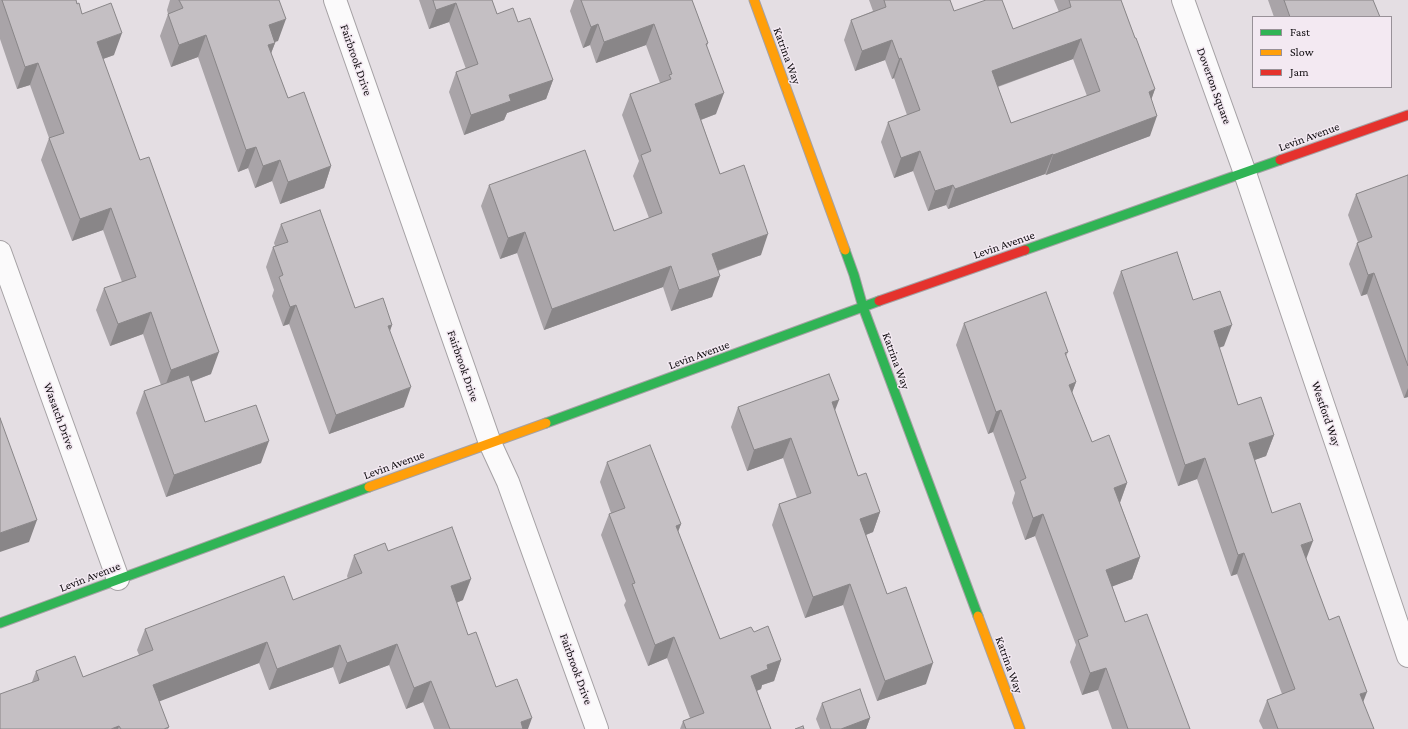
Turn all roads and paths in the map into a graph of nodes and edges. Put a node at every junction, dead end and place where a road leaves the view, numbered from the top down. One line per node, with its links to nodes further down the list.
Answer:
1 (335, 0): 8 (street, Fairbrook Drive)
2 (754, 0): 7 (street, Katrina Way)
3 (1183, 0): 5 (street, Doverton Square)
4 (1408, 115): 5 (street, Levin Avenue)
5 (1244, 173): 7 (street, Levin Avenue); 11 (street, Westford Way)
6 (0, 252): 9 (street, Wasatch Drive)
7 (863, 308): 8 (street, Levin Avenue); 13 (street, Katrina Way)
8 (490, 443): 9 (street, Levin Avenue); 12 (street, Fairbrook Drive)
9 (118, 579): 10 (street, Levin Avenue)
10 (0, 623)
11 (1408, 656)
12 (597, 729)
13 (1020, 729)

